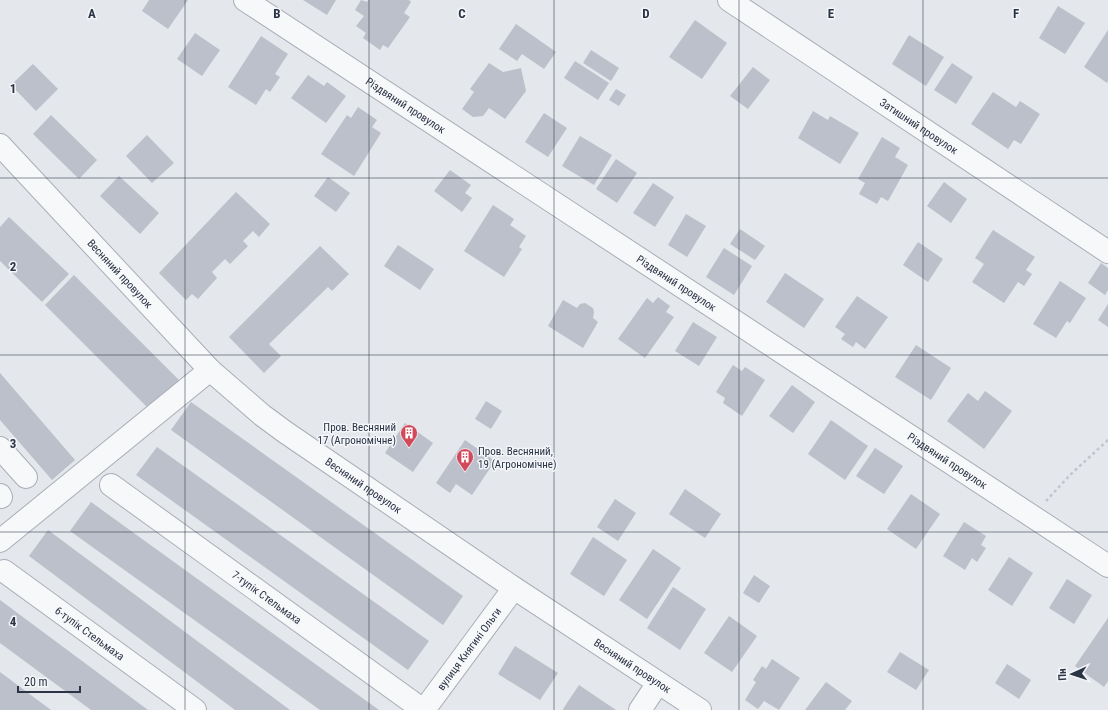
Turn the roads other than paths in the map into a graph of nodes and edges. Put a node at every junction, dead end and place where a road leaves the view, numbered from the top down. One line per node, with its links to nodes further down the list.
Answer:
1 (245, 0): 10 (street, Різдвяний провулок)
2 (729, 0): 4 (street, Затишний провулок)
3 (0, 145): 5 (street, Весняний провулок)
4 (1108, 252)
5 (210, 370): 9 (street); 12 (street, Весняний провулок)
6 (0, 448): 7 (street)
7 (26, 477)
8 (112, 485): 15 (street, 7-тупік Стельмаха)
9 (0, 541)
10 (1108, 566)
11 (4, 571): 14 (street, 6-тупік Стельмаха)
12 (514, 588): 13 (street, Весняний провулок); 15 (street, вулиця Княгині Ольги)
13 (658, 683): 16 (street); 17 (street, Весняний провулок)
14 (195, 710)
15 (423, 710)
16 (640, 710)
17 (700, 710)

